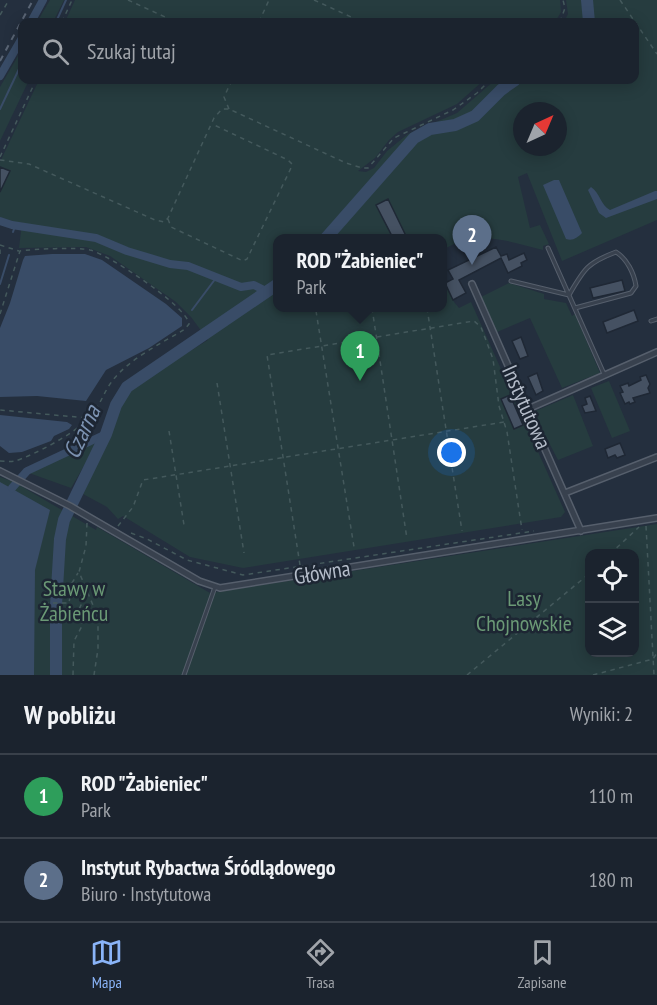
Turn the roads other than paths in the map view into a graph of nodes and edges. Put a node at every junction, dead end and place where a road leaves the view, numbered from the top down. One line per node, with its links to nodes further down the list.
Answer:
1 (548, 248): 4 (lane)
2 (511, 281): 4 (lane)
3 (472, 284): 10 (street, Instytutowa)
4 (569, 295): 5 (lane); 5 (lane)
5 (575, 308): 9 (lane)
6 (657, 319): 7 (lane)
7 (651, 321)
8 (657, 352): 9 (street)
9 (605, 375): 10 (street)
10 (528, 409): 13 (street, Instytutowa)
11 (657, 457): 13 (street)
12 (0, 471): 16 (street)
13 (565, 493): 15 (street, Instytutowa)
14 (657, 518): 15 (street, Główna)
15 (581, 531): 16 (street, Główna)
16 (215, 587): 17 (lane)
17 (184, 675)

